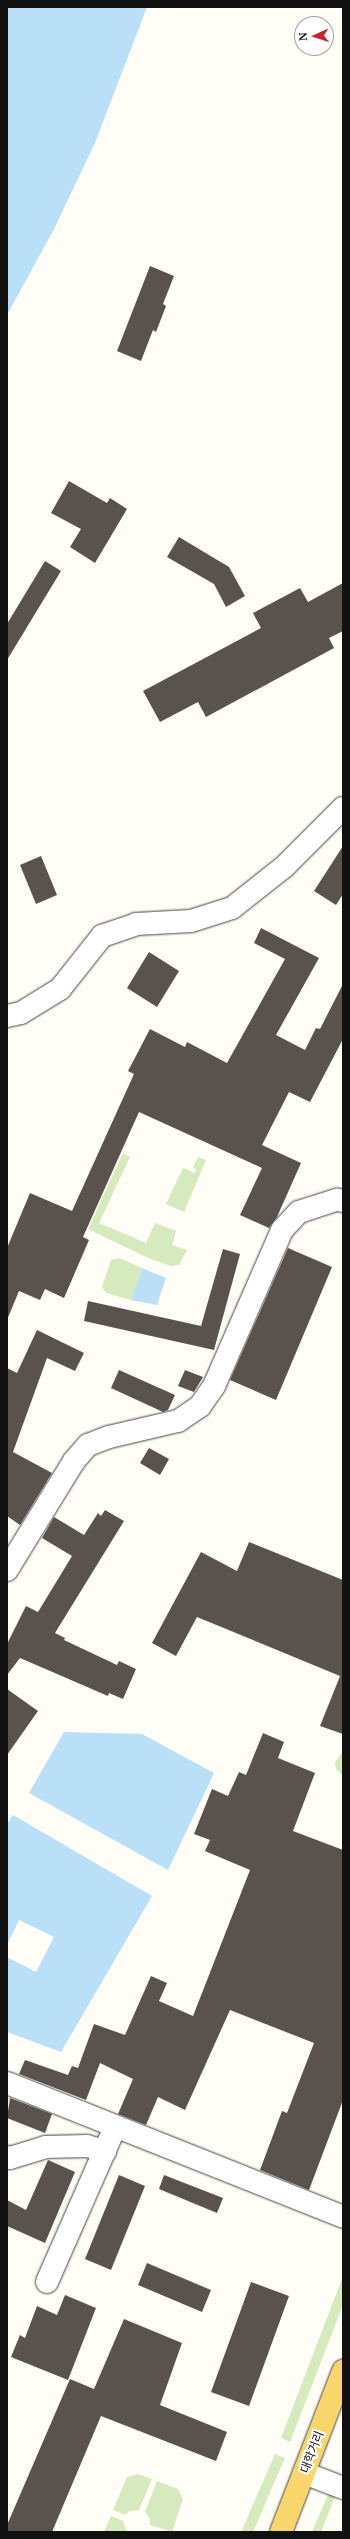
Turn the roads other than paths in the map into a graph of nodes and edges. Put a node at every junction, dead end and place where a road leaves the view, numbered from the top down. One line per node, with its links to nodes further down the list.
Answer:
1 (343, 808): 2 (street)
2 (7, 1016)
3 (343, 1201): 4 (street)
4 (7, 1570)
5 (7, 2083): 6 (street)
6 (115, 2127): 7 (street); 9 (street)
7 (105, 2151): 8 (street); 10 (street)
8 (7, 2156)
9 (343, 2217)
10 (47, 2282)
11 (343, 2371): 12 (main road, 대학거리)
12 (304, 2473): 13 (street); 14 (main road, 대학거리)
13 (343, 2488)
14 (281, 2532)

